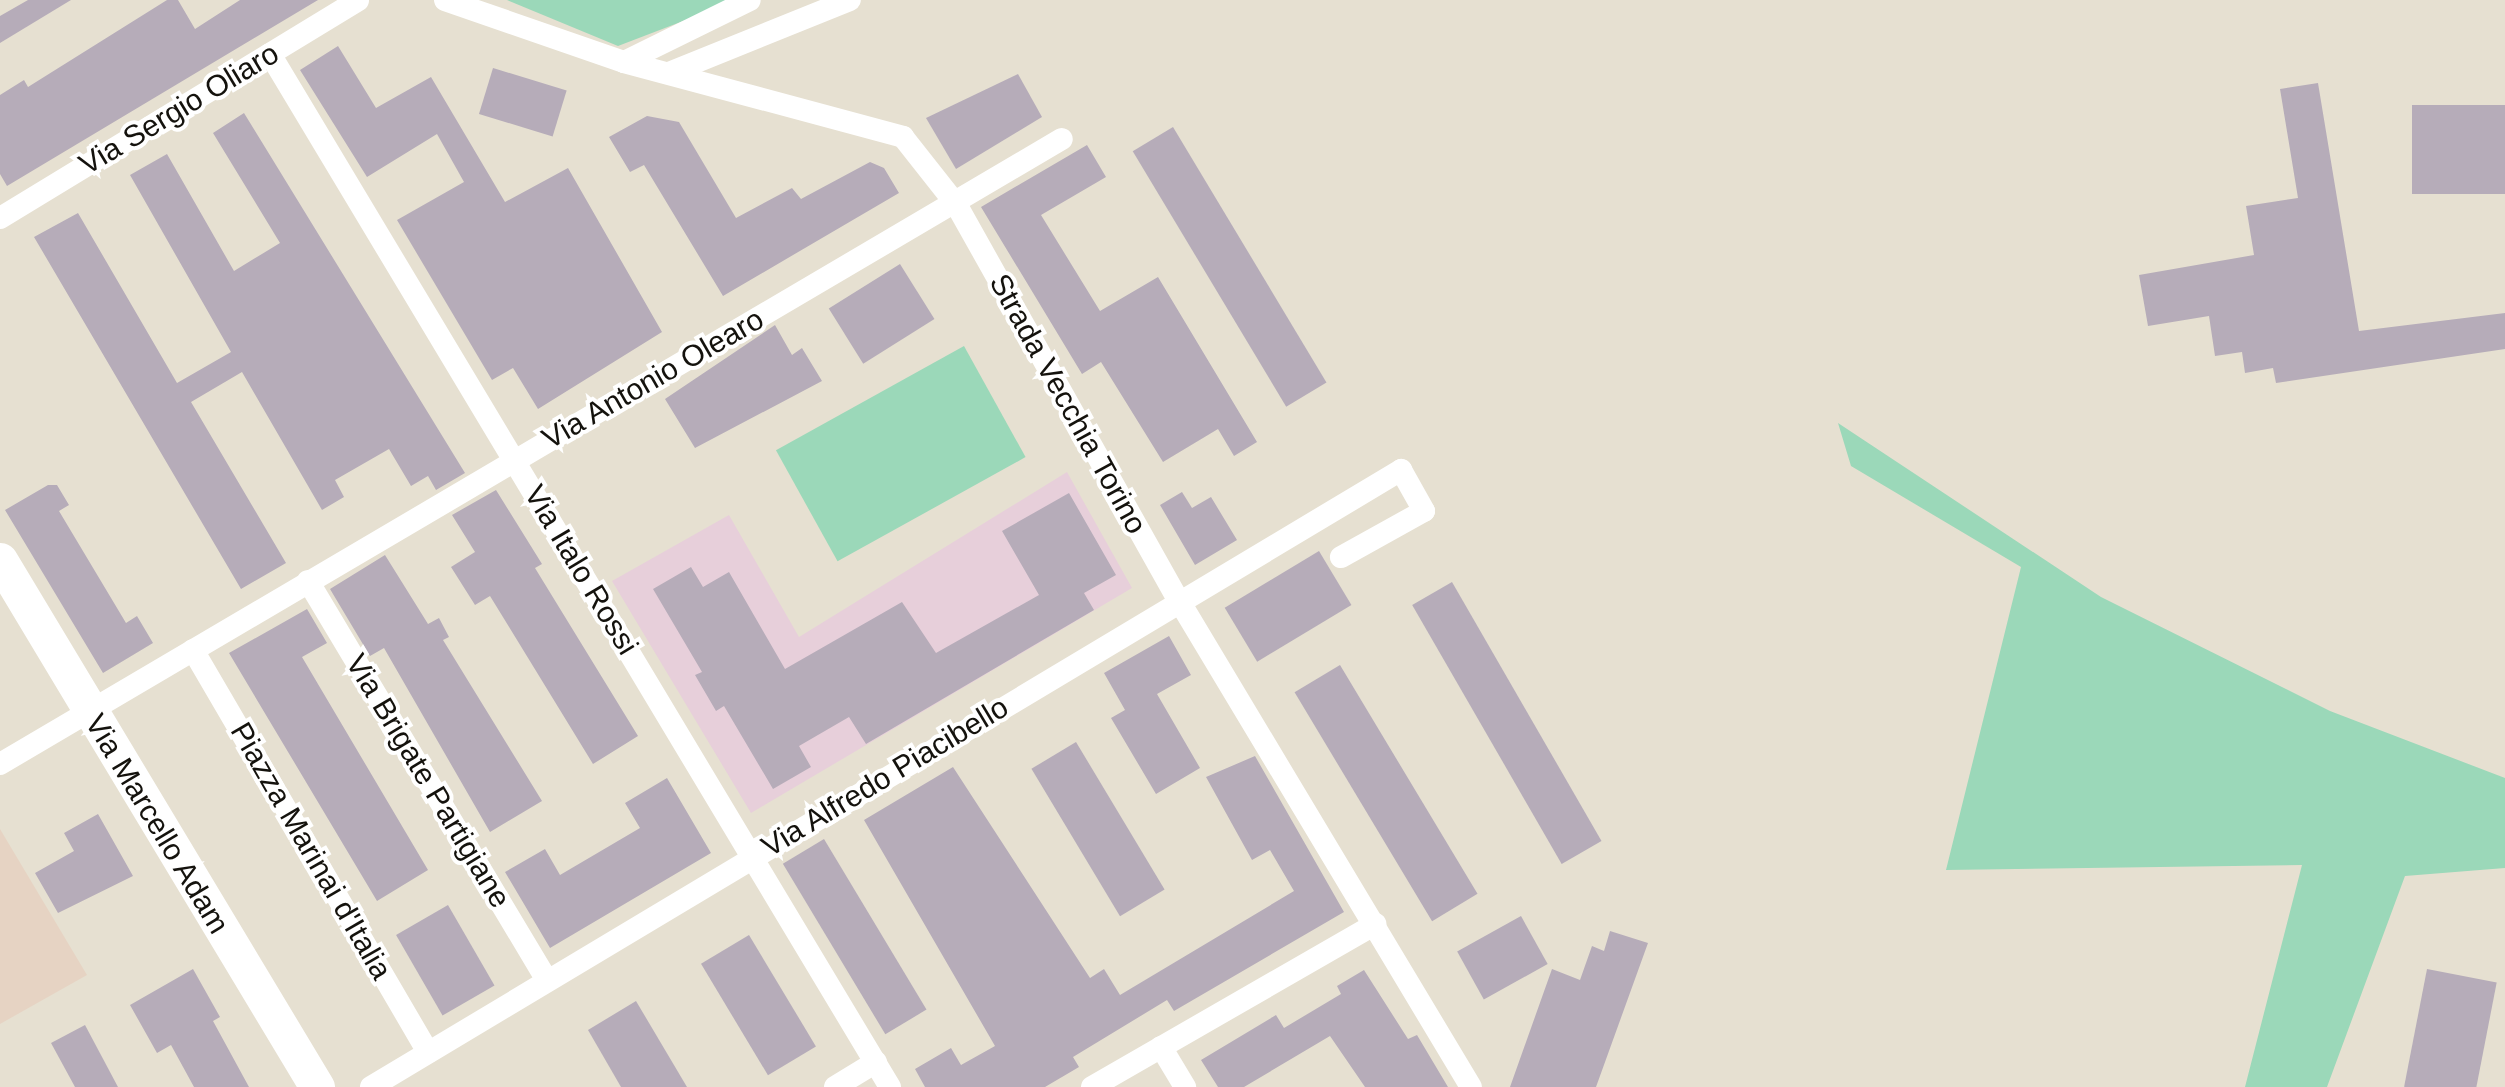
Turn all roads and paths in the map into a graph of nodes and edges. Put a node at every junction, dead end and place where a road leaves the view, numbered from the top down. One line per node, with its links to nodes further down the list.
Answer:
1 (358, 0): 5 (street, Via Sergio Oliaro)
2 (445, 0): 6 (street, Strada Vecchia Torino)
3 (750, 0): 6 (street)
4 (850, 0): 7 (street)
5 (270, 54): 10 (street, Via Sergio Oliaro); 11 (street, Via Italo Rossi)
6 (624, 62): 7 (street, Strada Vecchia Torino)
7 (669, 74): 9 (street, Strada Vecchia Torino)
8 (1062, 139): 9 (street, Via Antonio Olearo)
9 (956, 204): 11 (street, Via Antonio Olearo); 15 (street, Strada Vecchia Torino)
10 (0, 218)
11 (514, 459): 14 (street, Via Antonio Olearo); 19 (street, Via Italo Rossi)
12 (1342, 557): 15 (street, Via Alfredo Piacibello)
13 (0, 560): 17 (main road, Via Marcello Adam)
14 (308, 581): 16 (street, Via Antonio Olearo); 21 (street, Via Brigate Partigiane)
15 (1178, 599): 19 (street, Via Alfredo Piacibello); 20 (street, Strada Vecchia Torino)
16 (194, 650): 17 (street, Via Antonio Olearo); 23 (street, Piazza Marinai d'Italia)
17 (90, 710): 18 (street, Via Antonio Olearo); 25 (main road, Via Marcello Adam)
18 (0, 764)
19 (755, 856): 21 (street, Via Alfredo Piacibello); 24 (street, Via Italo Rossi)
20 (1374, 924): 22 (street); 33 (street, Strada Vecchia Torino)
21 (547, 980): 23 (street, Via Alfredo Piacibello)
22 (1161, 1047): 31 (street); 32 (street)
23 (428, 1052): 28 (street, Via Alfredo Piacibello)
24 (876, 1062): 29 (street); 30 (street, Via Italo Rossi)
25 (317, 1087)
26 (328, 1087): 27 (main road)
27 (348, 1087)
28 (371, 1087)
29 (835, 1087)
30 (890, 1087)
31 (1092, 1087)
32 (1185, 1087)
33 (1471, 1087)

